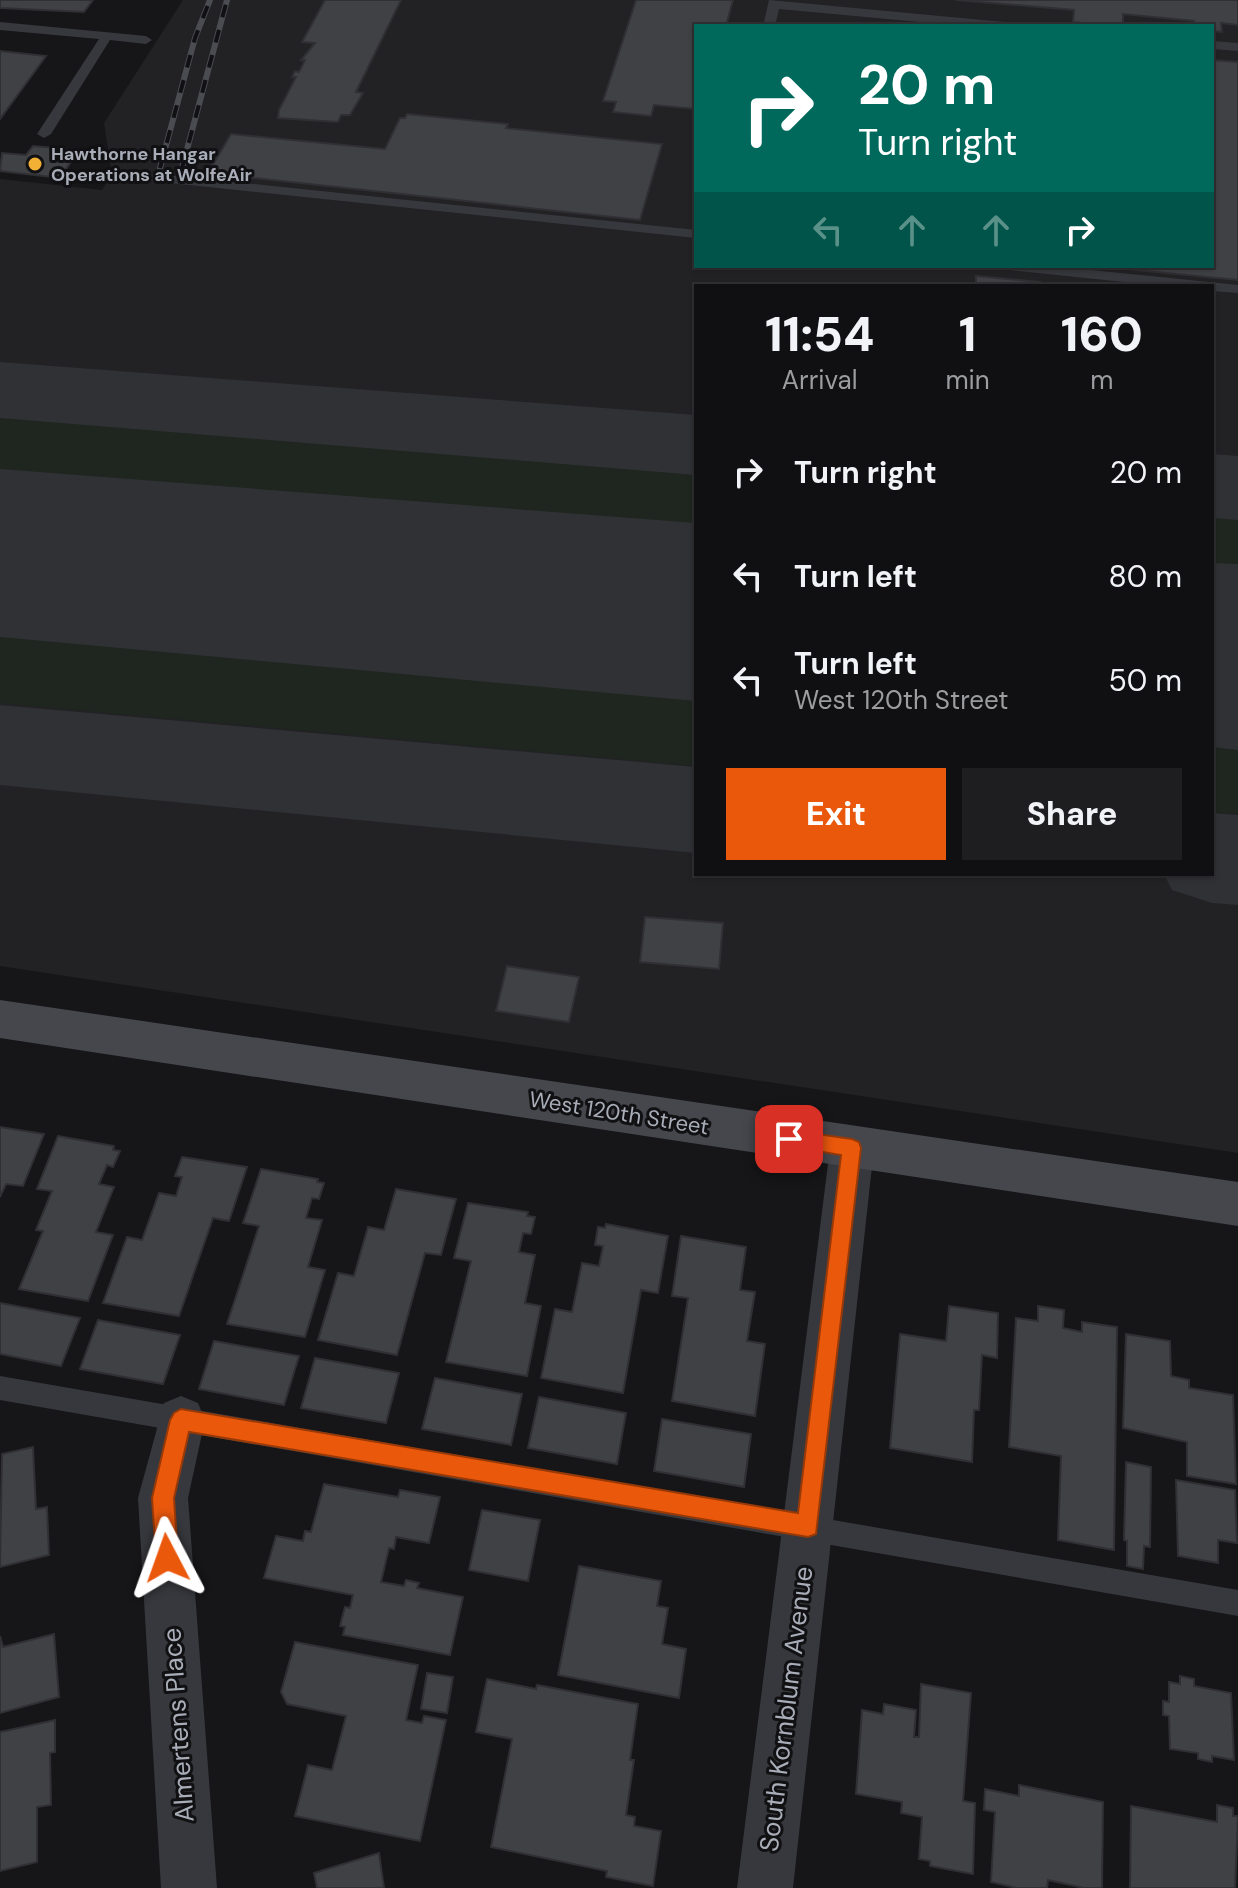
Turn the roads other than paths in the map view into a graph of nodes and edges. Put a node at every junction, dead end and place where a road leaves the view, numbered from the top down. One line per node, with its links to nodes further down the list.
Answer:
1 (774, 3): 2 (lane); 3 (lane)
2 (769, 24)
3 (984, 24)
4 (0, 26): 5 (lane)
5 (107, 36): 6 (lane); 9 (lane)
6 (146, 40)
7 (1214, 45): 8 (lane)
8 (1238, 47)
9 (44, 134)
10 (118, 174): 11 (lane)
11 (694, 234)
12 (1029, 268): 13 (lane)
13 (1186, 284)
14 (1214, 287): 15 (lane)
15 (1238, 289)
16 (0, 1019): 17 (main road, West 120th Street)
17 (852, 1148): 18 (main road, West 120th Street); 21 (street, South Kornblum Avenue)
18 (1238, 1204)
19 (0, 1388): 20 (lane)
20 (181, 1420): 21 (lane); 23 (street, Almertens Place)
21 (808, 1526): 22 (lane); 24 (street, South Kornblum Avenue)
22 (1238, 1603)
23 (189, 1888)
24 (765, 1888)

